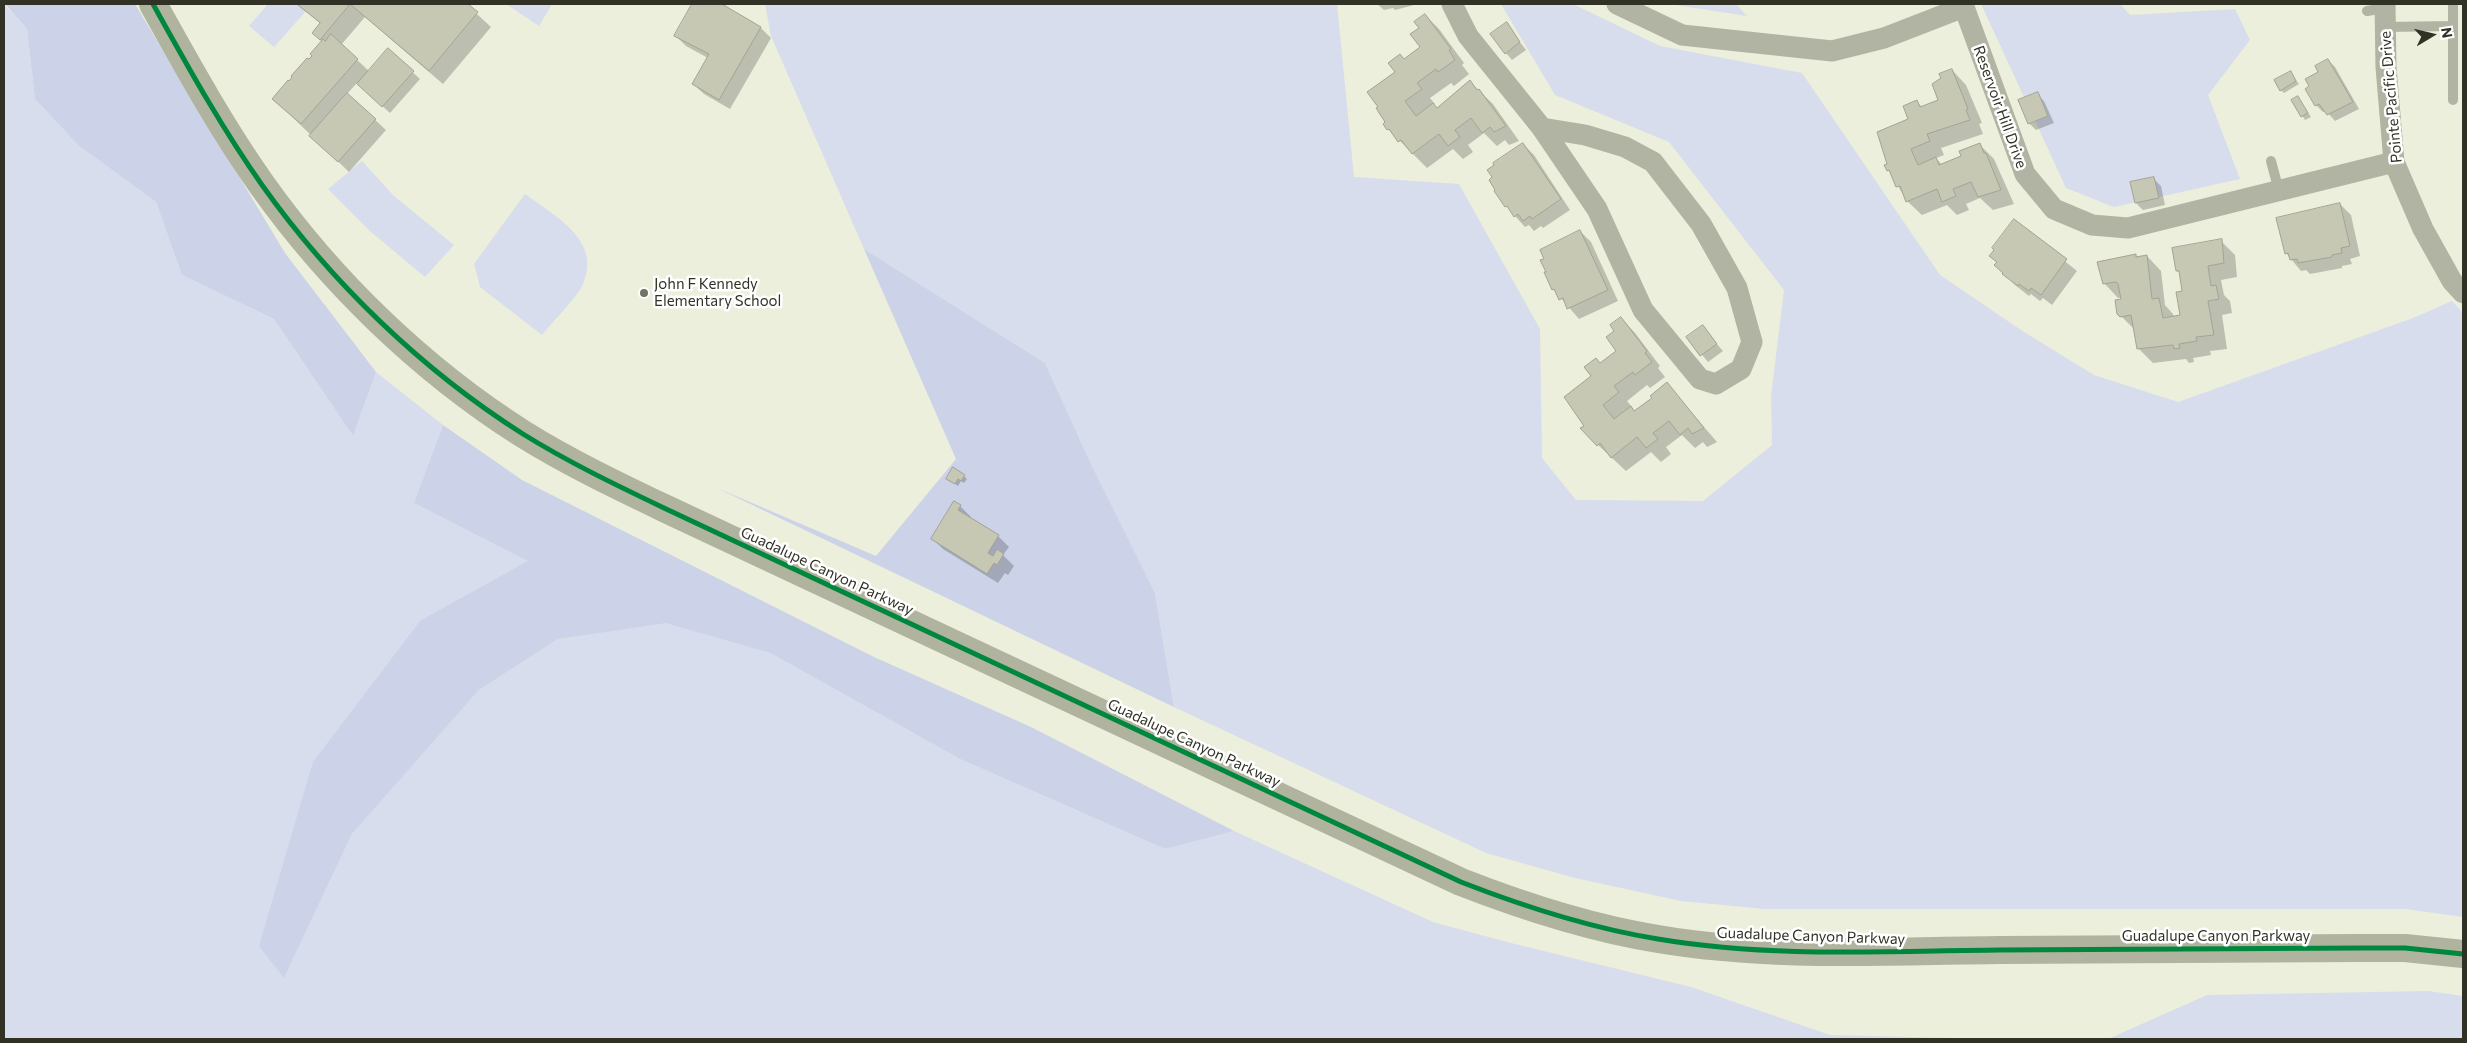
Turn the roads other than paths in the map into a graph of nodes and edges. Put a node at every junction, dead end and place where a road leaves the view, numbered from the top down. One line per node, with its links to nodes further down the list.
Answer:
1 (152, 4): 14 (main road, Guadalupe Canyon Parkway)
2 (1452, 4): 9 (street)
3 (1617, 4): 5 (street, Reservoir Hill Drive)
4 (2453, 4): 7 (lane)
5 (1963, 6): 12 (street, Reservoir Hill Drive)
6 (2380, 12): 7 (lane); 11 (street, Pointe Pacific Drive)
7 (2452, 26): 8 (lane)
8 (2453, 100)
9 (1542, 128): 9 (street)
10 (2271, 161): 12 (lane)
11 (2394, 162): 12 (street, Reservoir Hill Drive); 13 (street, Pointe Pacific Drive)
12 (2279, 191)
13 (2463, 293)
14 (2463, 954)

